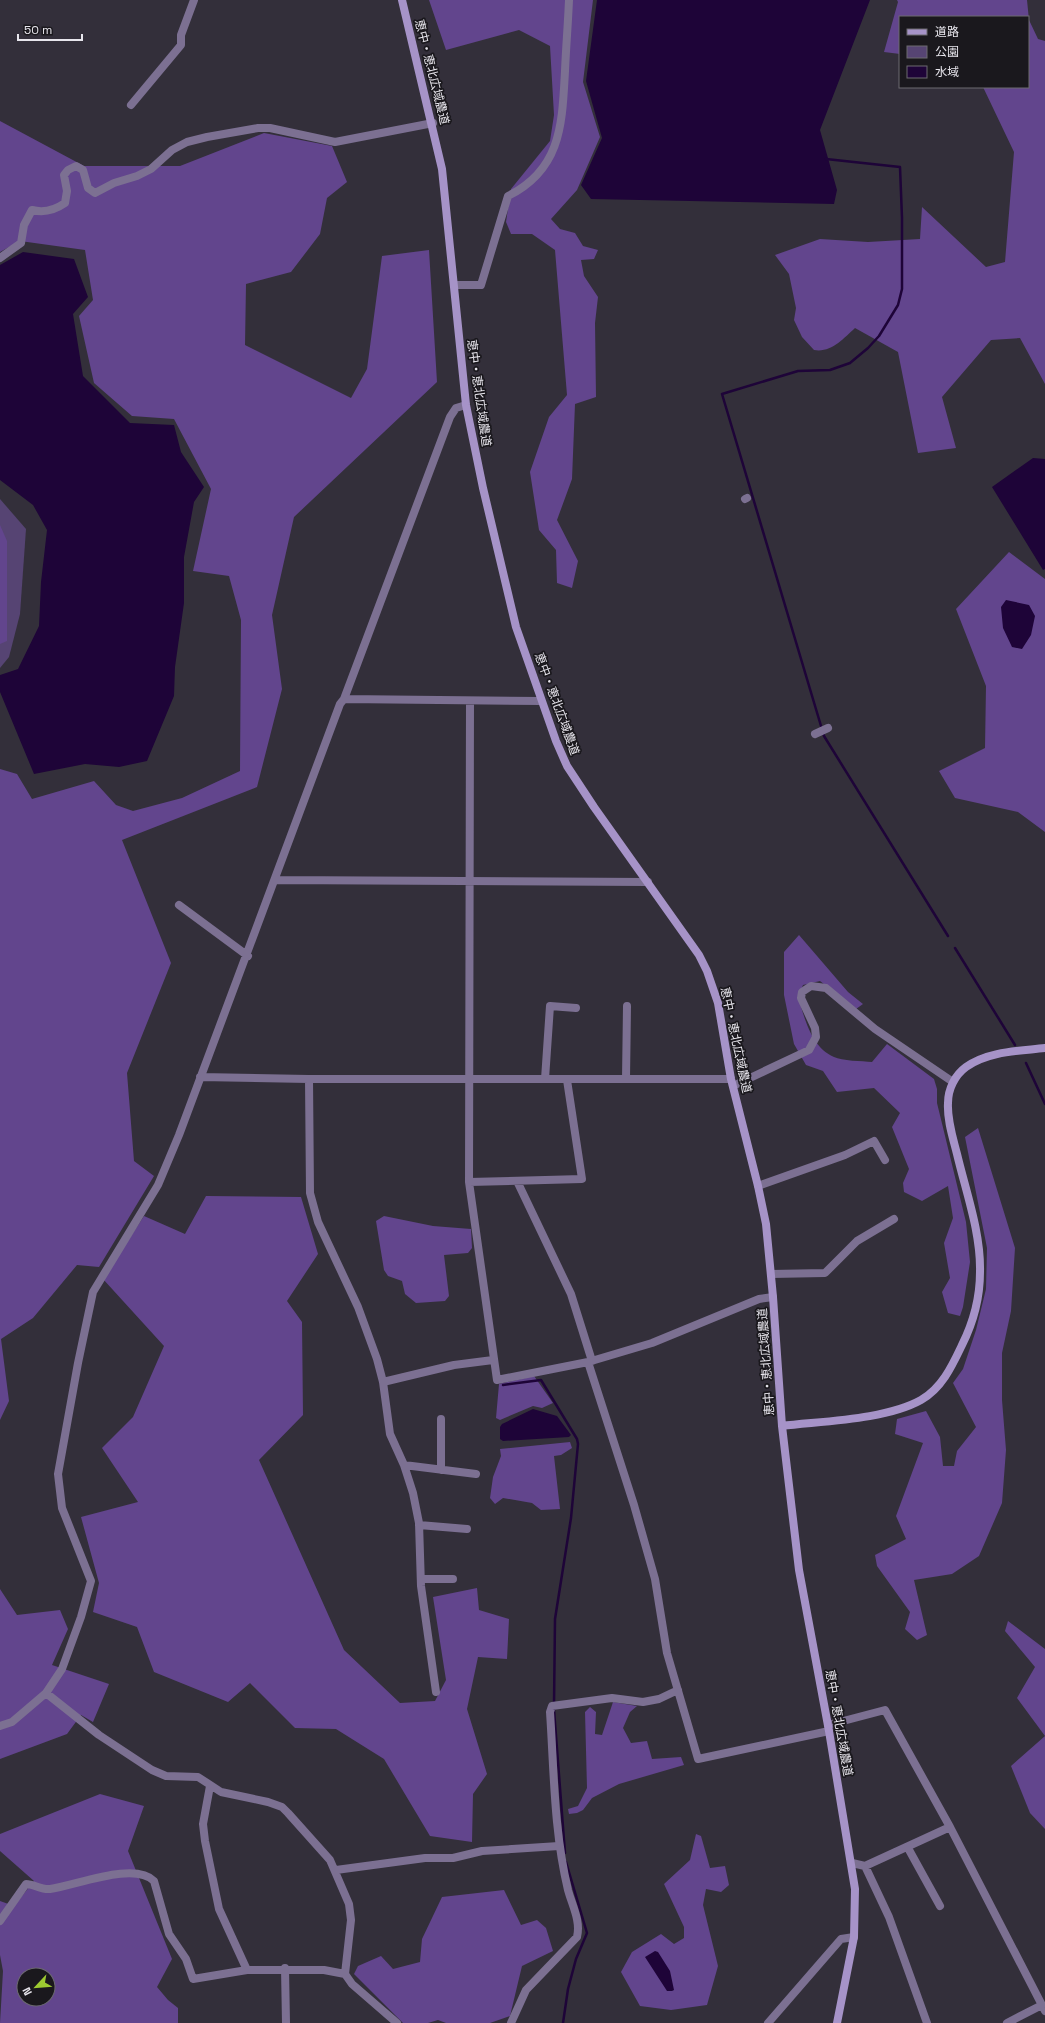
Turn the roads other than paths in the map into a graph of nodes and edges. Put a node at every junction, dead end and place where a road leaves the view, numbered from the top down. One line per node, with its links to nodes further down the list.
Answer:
1 (194, 0): 4 (street)
2 (402, 0): 5 (street, 恵中・恵北広域農道)
3 (569, 0): 7 (street)
4 (131, 105)
5 (432, 123): 6 (street); 7 (street, 恵中・恵北広域農道)
6 (0, 258)
7 (454, 286): 8 (street, 恵中・恵北広域農道)
8 (466, 405): 9 (street); 10 (street, 恵中・恵北広域農道)
9 (344, 700): 11 (street); 14 (street)
10 (541, 701): 11 (street); 16 (street, 恵中・恵北広域農道)
11 (470, 702): 15 (street)
12 (828, 728): 13 (street)
13 (816, 733)
14 (275, 880): 15 (street); 18 (street)
15 (471, 880): 16 (street); 23 (street)
16 (648, 882): 28 (street, 恵中・恵北広域農道)
17 (179, 905): 18 (street)
18 (248, 956): 22 (street)
19 (627, 1006): 26 (street)
20 (576, 1008): 25 (street)
21 (1045, 1048): 29 (street, 恵中・恵北広域農道)
22 (200, 1077): 24 (street); 51 (street)
23 (470, 1078): 24 (street); 25 (street); 32 (street)
24 (309, 1079): 39 (street)
25 (545, 1079): 27 (street)
26 (626, 1079): 27 (street); 28 (street)
27 (567, 1080): 31 (street)
28 (732, 1082): 29 (street); 33 (street, 恵中・恵北広域農道)
29 (953, 1082): 41 (street, 恵中・恵北広域農道)
30 (885, 1160): 33 (street)
31 (518, 1181): 32 (street); 38 (street)
32 (469, 1182): 37 (street)
33 (758, 1186): 35 (street, 恵中・恵北広域農道)
34 (894, 1219): 35 (street)
35 (771, 1274): 36 (street, 恵中・恵北広域農道)
36 (773, 1297): 38 (street); 41 (street, 恵中・恵北広域農道)
37 (493, 1360): 38 (street); 39 (street)
38 (590, 1362): 49 (street)
39 (383, 1382): 42 (street)
40 (441, 1419): 43 (street)
41 (782, 1426): 53 (street, 恵中・恵北広域農道)
42 (404, 1465): 43 (street); 45 (street)
43 (441, 1470): 44 (street)
44 (476, 1474)
45 (419, 1525): 46 (street); 47 (street)
46 (467, 1529)
47 (421, 1579): 48 (street); 50 (street)
48 (453, 1579)
49 (678, 1690): 53 (street); 56 (street)
50 (436, 1692)
51 (46, 1693): 52 (street); 54 (street)
52 (0, 1726)
53 (828, 1728): 55 (street); 58 (street, 恵中・恵北広域農道)
54 (210, 1786): 60 (street); 65 (street)
55 (950, 1827): 57 (street); 67 (street)
56 (559, 1846): 60 (street); 70 (street)
57 (908, 1848): 59 (street); 61 (street)
58 (852, 1863): 59 (street); 63 (street, 恵中・恵北広域農道)
59 (865, 1866): 73 (street)
60 (336, 1870): 66 (street)
61 (940, 1906)
62 (0, 1921): 65 (street)
63 (854, 1937): 71 (street); 72 (street, 恵中・恵北広域農道)
64 (285, 1968): 65 (street); 66 (street); 68 (street)
65 (247, 1970)
66 (346, 1974): 69 (street)
67 (1043, 2008): 74 (street)
68 (286, 2023)
69 (397, 2023)
70 (511, 2023)
71 (768, 2023)
72 (837, 2023)
73 (927, 2023)
74 (1007, 2023)

